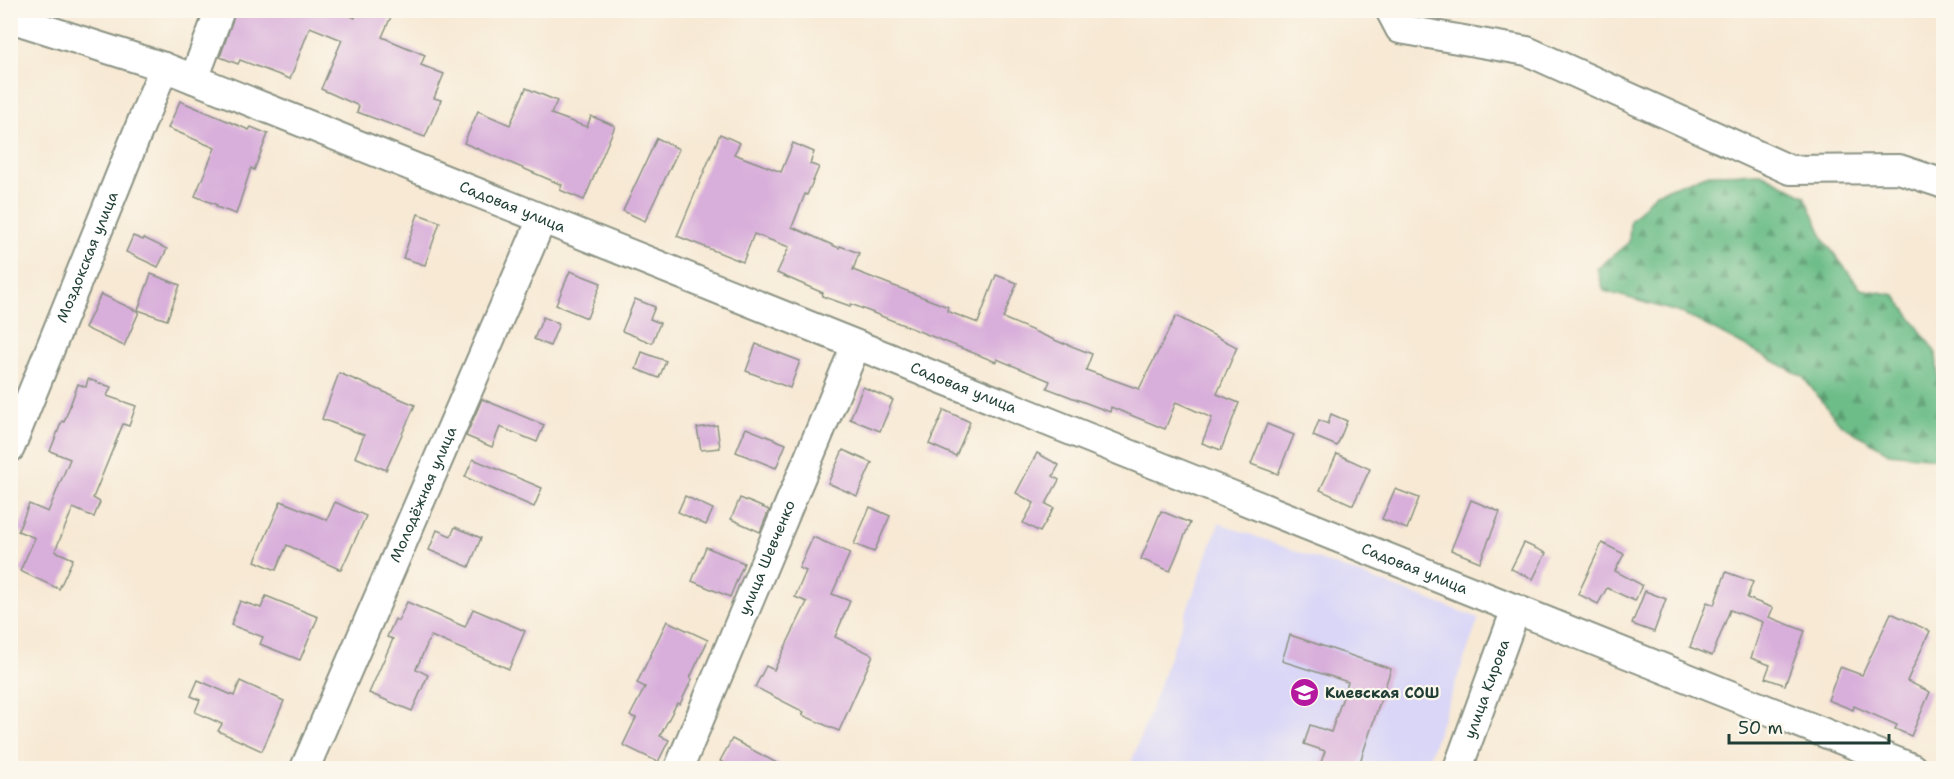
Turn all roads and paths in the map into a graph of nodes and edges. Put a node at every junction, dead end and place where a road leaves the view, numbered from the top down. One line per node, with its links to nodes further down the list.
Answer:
1 (220, 10): 5 (street)
2 (1390, 10): 6 (street)
3 (10, 18): 4 (street, Садовая улица)
4 (164, 68): 5 (street, Садовая улица); 9 (street, Моздокская улица)
5 (194, 80): 7 (street, Садовая улица)
6 (1944, 184)
7 (542, 219): 8 (street, Садовая улица); 11 (street, Молодёжная улица)
8 (856, 345): 10 (street, Садовая улица); 12 (street, улица Шевченко)
9 (10, 448)
10 (1516, 609): 13 (street, улица Кирова); 14 (street, Садовая улица)
11 (305, 768)
12 (679, 768)
13 (1458, 768)
14 (1912, 768)

